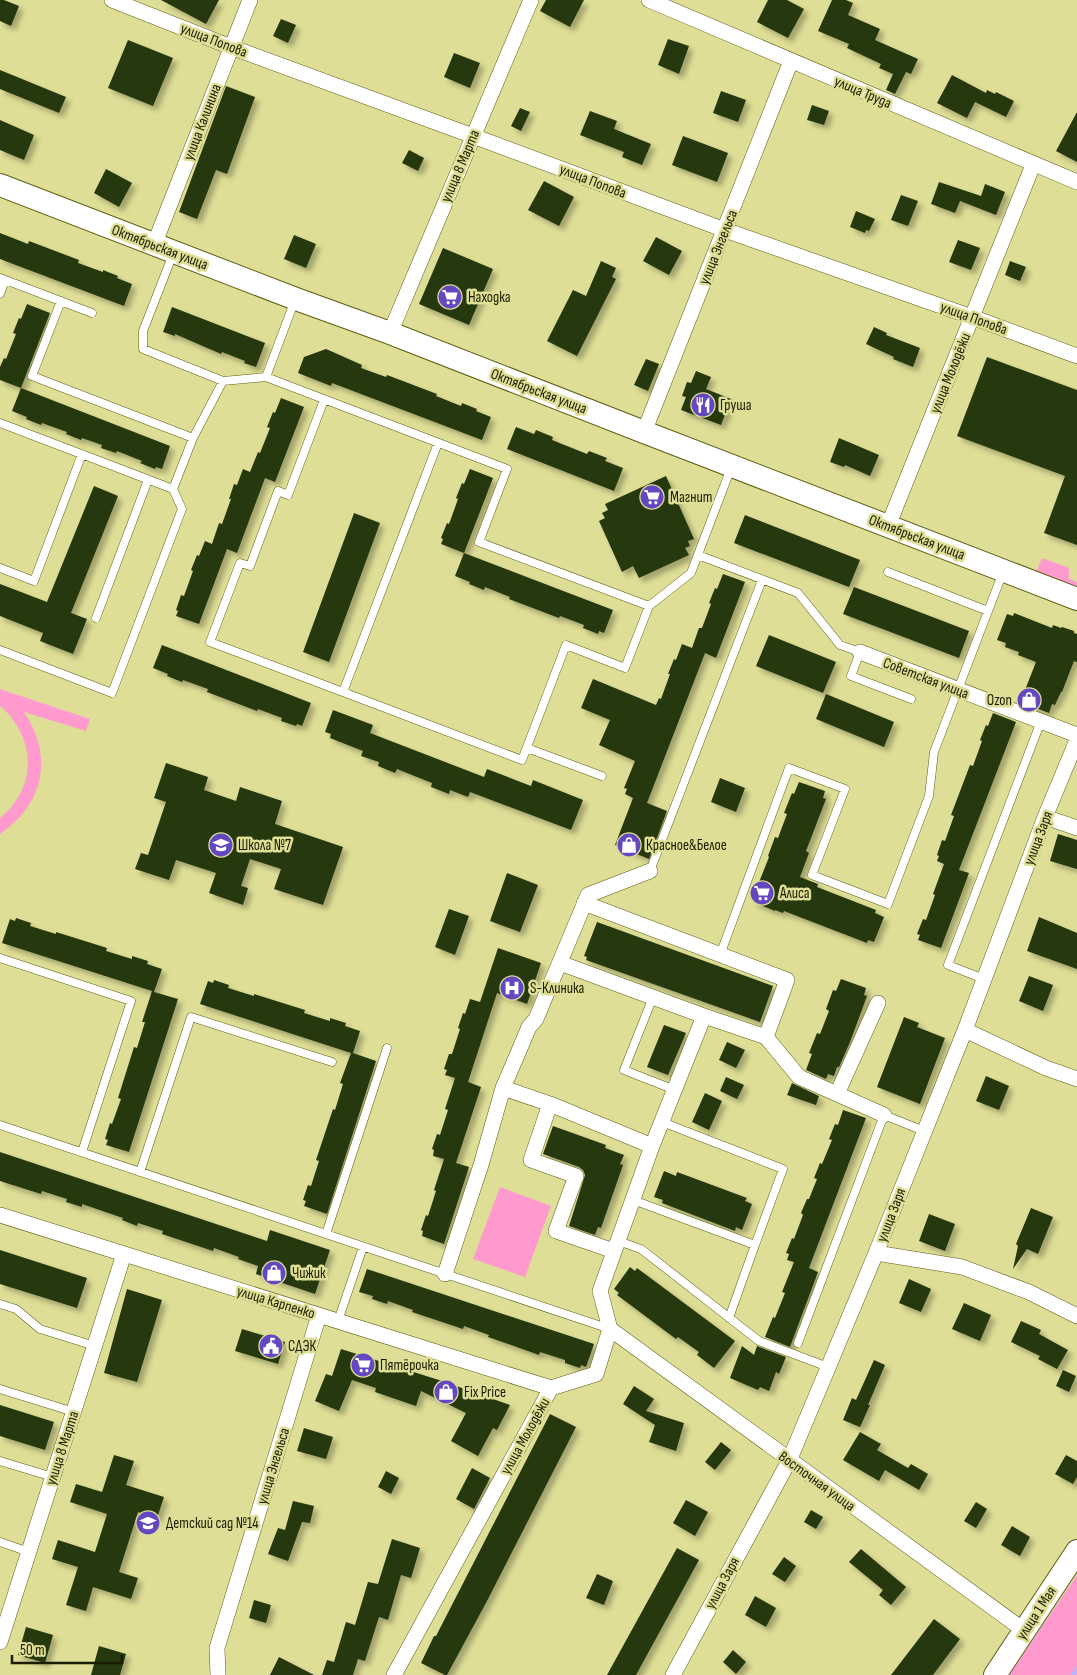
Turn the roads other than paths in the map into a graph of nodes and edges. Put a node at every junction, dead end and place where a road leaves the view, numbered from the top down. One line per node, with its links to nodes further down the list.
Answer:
1 (112, 0): 5 (street, улица Попова)
2 (250, 0): 5 (street, улица Калинина)
3 (531, 0): 7 (street, улица 8 Марта)
4 (650, 0): 6 (street, улица Труда)
5 (231, 47): 7 (street, улица Попова); 12 (street, улица Калинина)
6 (791, 61): 8 (street, улица Труда); 11 (street, улица Энгельса)
7 (473, 136): 11 (street, улица Попова); 19 (street, улица 8 Марта)
8 (1033, 165): 9 (street, улица Труда); 18 (street, улица Молодёжи)
9 (1077, 182)
10 (0, 185): 12 (main road, Октябрьская улица)
11 (725, 230): 18 (street, улица Попова); 25 (street, улица Энгельса)
12 (164, 248): 15 (main road, Октябрьская улица); 22 (lane)
13 (3, 279): 14 (lane); 16 (lane)
14 (0, 294)
15 (296, 299): 19 (main road, Октябрьская улица); 21 (lane)
16 (61, 301): 17 (lane); 26 (lane)
17 (92, 313)
18 (972, 317): 20 (street, улица Попова); 32 (street, улица Молодёжи)
19 (390, 333): 25 (main road, Октябрьская улица)
20 (1077, 356)
21 (266, 377): 22 (lane); 23 (lane)
22 (223, 381): 26 (lane)
23 (324, 400): 27 (lane); 45 (lane)
24 (0, 423): 28 (lane)
25 (644, 432): 29 (main road, Октябрьская улица)
26 (193, 438): 31 (lane)
27 (438, 443): 39 (lane); 45 (lane)
28 (82, 454): 30 (lane); 34 (lane)
29 (732, 466): 32 (main road, Октябрьская улица); 33 (lane)
30 (148, 480): 31 (lane); 41 (lane)
31 (173, 489): 42 (lane)
32 (888, 526): 35 (main road, Октябрьская улица)
33 (698, 555): 37 (lane); 39 (lane)
34 (0, 568)
35 (1004, 570): 38 (main road, Октябрьская улица); 40 (lane)
36 (888, 572): 40 (lane)
37 (762, 580): 43 (lane); 54 (lane)
38 (1077, 599)
39 (649, 606): 50 (lane)
40 (988, 610): 44 (lane)
41 (96, 618)
42 (0, 650)
43 (860, 652): 44 (street, Советская улица); 46 (lane)
44 (958, 690): 47 (street, Советская улица); 56 (lane)
45 (343, 692): 50 (lane)
46 (911, 699)
47 (1041, 721): 48 (street, Советская улица); 59 (lane)
48 (1077, 735)
49 (1077, 740): 52 (street, улица Заря)
50 (527, 748): 51 (lane)
51 (602, 776)
52 (1045, 817): 53 (street); 59 (street, улица Заря)
53 (1077, 828)
54 (650, 871): 55 (street)
55 (584, 903): 56 (street); 58 (street)
56 (720, 955): 64 (street)
57 (0, 958): 77 (lane)
58 (560, 963): 60 (street); 68 (street)
59 (984, 979): 63 (street, улица Заря)
60 (653, 997): 62 (street); 69 (lane)
61 (878, 1003): 70 (street)
62 (704, 1016): 64 (street); 69 (street)
63 (965, 1030): 67 (street); 75 (street, улица Заря)
64 (766, 1037): 70 (street)
65 (387, 1048): 81 (lane)
66 (332, 1062): 78 (lane)
67 (1077, 1079)
68 (503, 1088): 71 (street); 87 (street)
69 (675, 1090): 73 (street)
70 (837, 1094): 72 (street)
71 (550, 1104): 76 (street); 83 (street)
72 (884, 1115): 75 (lane); 94 (lane)
73 (662, 1122): 76 (street); 82 (lane)
74 (0, 1125): 77 (lane)
75 (924, 1131): 85 (street, улица Заря)
76 (652, 1146): 79 (street)
77 (82, 1152): 78 (lane)
78 (140, 1172): 81 (lane)
79 (633, 1200): 82 (lane); 83 (street)
80 (0, 1215): 86 (street, улица Карпенко)
81 (326, 1234): 84 (lane)
82 (755, 1245): 91 (lane)
83 (616, 1246): 91 (lane); 93 (street)
84 (363, 1247): 87 (lane); 92 (lane)
85 (876, 1253): 90 (street); 96 (street, улица Заря)
86 (124, 1254): 89 (street, улица Карпенко); 95 (street, улица 8 Марта)
87 (445, 1274): 93 (lane)
88 (0, 1304): 95 (lane)
89 (319, 1315): 92 (street, улица Карпенко); 109 (street, улица Энгельса)
90 (1077, 1316)
91 (729, 1318): 96 (lane)
92 (338, 1321): 97 (street, улица Карпенко)
93 (610, 1329): 97 (street, улица Молодёжи); 101 (street, Восточная улица)
94 (798, 1343)
95 (95, 1346): 99 (street, улица 8 Марта)
96 (828, 1367): 101 (street, улица Заря)
97 (551, 1388): 110 (street, улица Молодёжи)
98 (0, 1389): 99 (lane)
99 (74, 1412): 102 (street, улица 8 Марта)
100 (0, 1461): 102 (lane)
101 (789, 1461): 107 (street, Восточная улица); 111 (street, улица Заря)
102 (53, 1477): 104 (street, улица 8 Марта)
103 (0, 1542): 104 (lane)
104 (29, 1552): 106 (street, улица 8 Марта)
105 (1073, 1562): 107 (main road, улица 1 Мая)
106 (4, 1616): 108 (street, улица 8 Марта)
107 (1025, 1631): 112 (main road, улица 1 Мая)
108 (0, 1642)
109 (218, 1675)
110 (394, 1675)
111 (673, 1675)
112 (995, 1675)

